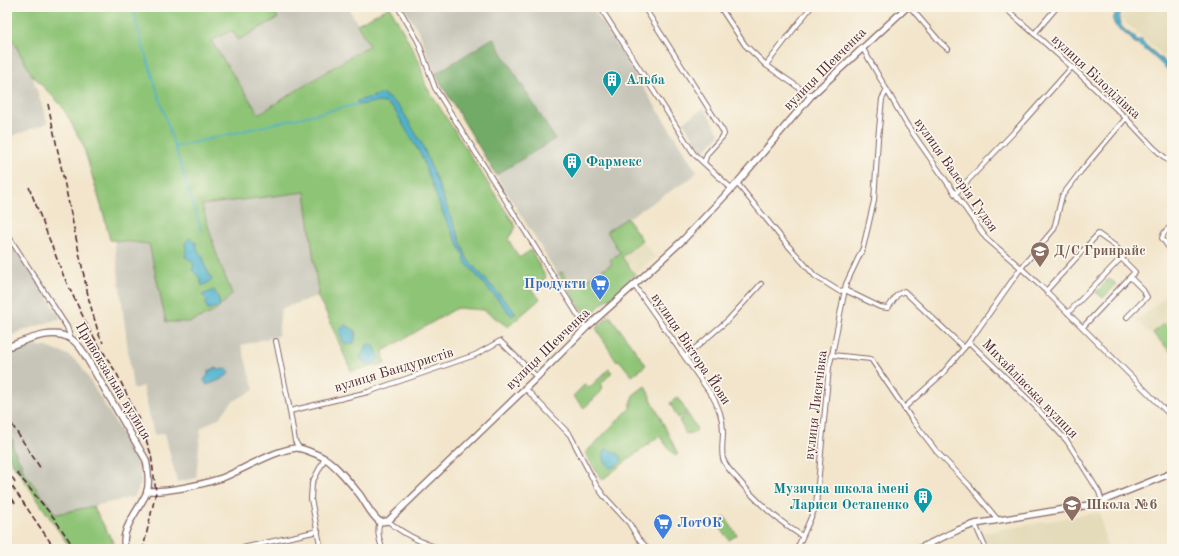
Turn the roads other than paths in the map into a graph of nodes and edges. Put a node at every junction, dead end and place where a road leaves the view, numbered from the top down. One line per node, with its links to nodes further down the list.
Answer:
1 (398, 7): 35 (street)
2 (600, 7): 17 (street)
3 (644, 7): 17 (street)
4 (720, 7): 12 (street)
5 (811, 7): 12 (street)
6 (908, 7): 10 (main road, вулиця Шевченка); 11 (street, вулиця Шевченка)
7 (1004, 7): 9 (street, вулиця Білодідівка)
8 (1057, 7): 9 (street)
9 (1034, 34): 13 (street, вулиця Білодідівка)
10 (862, 47): 14 (street, вулиця Валерія Гудзя); 15 (main road, вулиця Шевченка)
11 (948, 49)
12 (766, 64): 15 (street)
13 (1072, 67): 16 (street, вулиця Білодідівка); 21 (street)
14 (888, 90): 21 (street, вулиця Валерія Гудзя); 30 (street, вулиця Лисичівка)
15 (811, 96): 19 (main road, вулиця Шевченка)
16 (1126, 118): 18 (street, вулиця Білодідівка); 26 (street)
17 (704, 163): 20 (street)
18 (1172, 164)
19 (738, 183): 20 (main road, вулиця Шевченка); 30 (street)
20 (732, 189): 29 (main road, вулиця Шевченка)
21 (955, 194): 26 (street, вулиця Валерія Гудзя)
22 (1172, 225): 24 (street)
23 (7, 234): 36 (street, Привокзальна вулиця)
24 (1172, 252)
25 (1121, 258): 27 (street); 31 (street); 32 (street)
26 (1021, 268): 31 (street, вулиця Валерія Гудзя); 38 (street)
27 (1130, 277): 33 (street); 34 (street)
28 (761, 284): 42 (street)
29 (634, 285): 35 (main road, вулиця Шевченка); 42 (street, вулиця Віктора Йови)
30 (845, 290): 40 (street, Михайлівська вулиця); 41 (street, вулиця Лисичівка)
31 (1046, 291): 32 (street, вулиця Валерія Гудзя)
32 (1068, 313): 34 (street, вулиця Валерія Гудзя)
33 (1127, 317)
34 (1083, 327): 47 (street, вулиця Валерія Гудзя)
35 (586, 328): 43 (main road, вулиця Шевченка)
36 (71, 339): 39 (main road); 51 (main road, Привокзальна вулиця)
37 (276, 341): 46 (street)
38 (969, 342): 40 (street, Михайлівська вулиця); 52 (street, Михайлівська вулиця)
39 (7, 347)
40 (964, 348): 45 (street, Михайлівська вулиця)
41 (832, 355): 45 (street); 58 (street, вулиця Лисичівка)
42 (685, 357): 58 (street, вулиця Віктора Йови)
43 (537, 377): 44 (main road, вулиця Шевченка); 46 (street, вулиця Бандуристів)
44 (525, 388): 55 (main road, вулиця Шевченка); 64 (street)
45 (904, 408): 53 (street)
46 (290, 411): 48 (street)
47 (1172, 417)
48 (299, 448): 49 (main road); 51 (main road)
49 (325, 458): 54 (main road); 57 (street)
50 (1172, 473): 52 (main road)
51 (147, 491): 59 (main road, Привокзальна вулиця)
52 (1102, 501): 53 (main road)
53 (998, 520): 56 (main road)
54 (380, 522): 55 (main road); 62 (street)
55 (388, 522): 63 (street)
56 (975, 524): 66 (main road); 67 (street)
57 (318, 531): 60 (street); 61 (street)
58 (802, 536): 65 (street, вулиця Лисичівка)
59 (126, 549)
60 (238, 549)
61 (322, 549)
62 (382, 549)
63 (441, 549)
64 (648, 549)
65 (797, 549)
66 (918, 549)
67 (986, 549)

